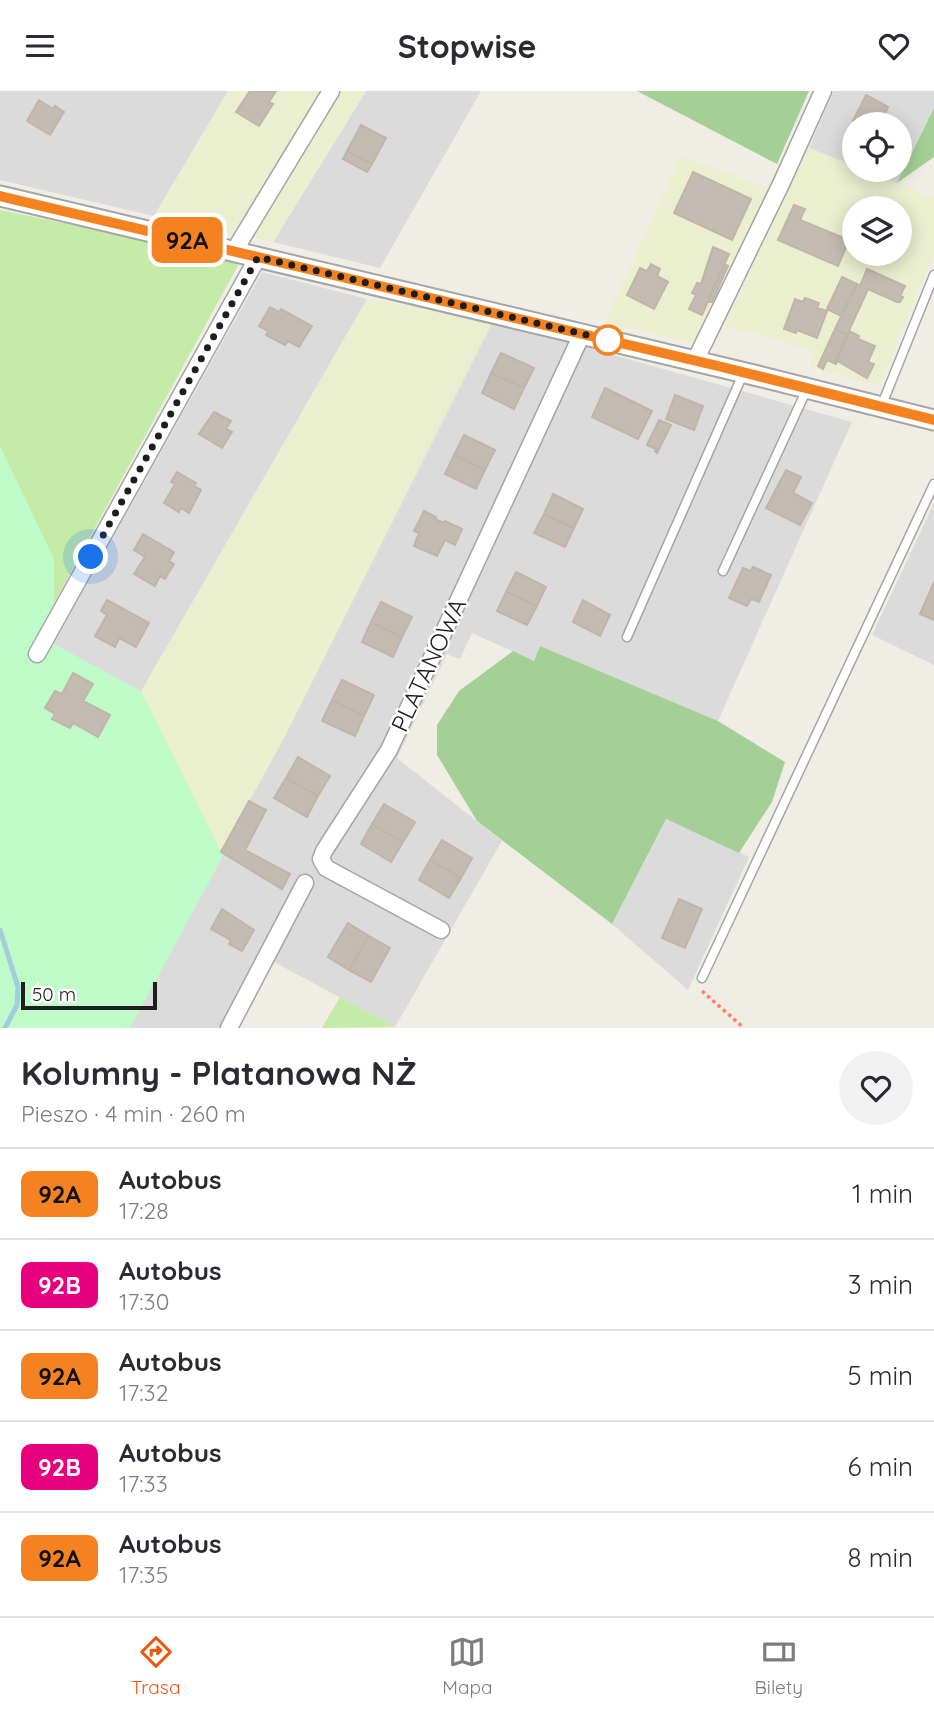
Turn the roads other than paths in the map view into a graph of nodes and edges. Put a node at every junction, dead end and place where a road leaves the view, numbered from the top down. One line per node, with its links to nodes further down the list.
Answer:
1 (331, 91): 4 (street)
2 (823, 91): 8 (street)
3 (0, 196): 4 (street)
4 (236, 252): 5 (street)
5 (258, 257): 7 (street); 16 (street)
6 (934, 275): 11 (lane)
7 (582, 334): 8 (street); 18 (street, PLATANOWA)
8 (695, 361): 9 (street)
9 (744, 373): 10 (street); 15 (lane)
10 (807, 389): 11 (street); 14 (lane)
11 (881, 407): 12 (street)
12 (934, 420)
13 (934, 484): 19 (lane)
14 (723, 571)
15 (627, 637)
16 (37, 654)
17 (306, 883): 20 (street)
18 (441, 930)
19 (702, 978)
20 (229, 1028)

